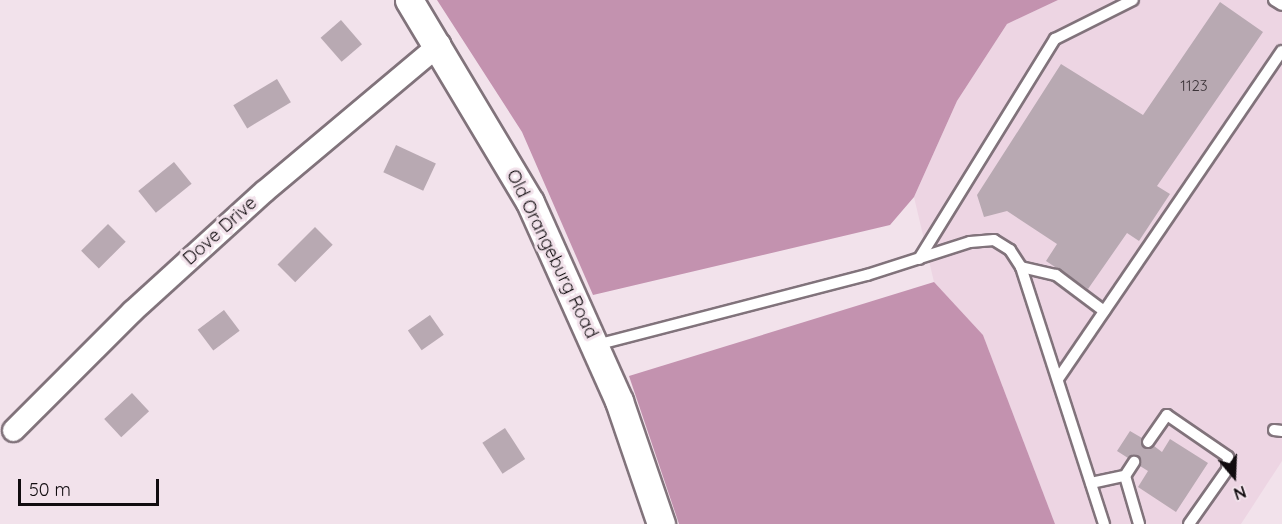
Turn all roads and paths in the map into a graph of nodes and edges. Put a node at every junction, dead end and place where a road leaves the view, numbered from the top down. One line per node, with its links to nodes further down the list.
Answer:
1 (409, 0): 5 (street, Old Orangeburg Road)
2 (1133, 0): 7 (lane)
3 (1274, 0): 4 (lane)
4 (1282, 5)
5 (439, 44): 10 (street, Old Orangeburg Road); 12 (street, Dove Drive)
6 (1282, 51): 9 (lane)
7 (919, 259): 8 (lane); 10 (lane)
8 (1021, 267): 9 (lane); 11 (lane)
9 (1104, 311): 11 (lane)
10 (596, 345): 17 (street, Old Orangeburg Road)
11 (1058, 379): 16 (lane)
12 (7, 431)
13 (1148, 442): 20 (lane)
14 (1134, 462): 15 (lane)
15 (1125, 476): 16 (lane); 19 (lane)
16 (1090, 483): 18 (lane)
17 (661, 524)
18 (1104, 524)
19 (1139, 524)
20 (1189, 524)

